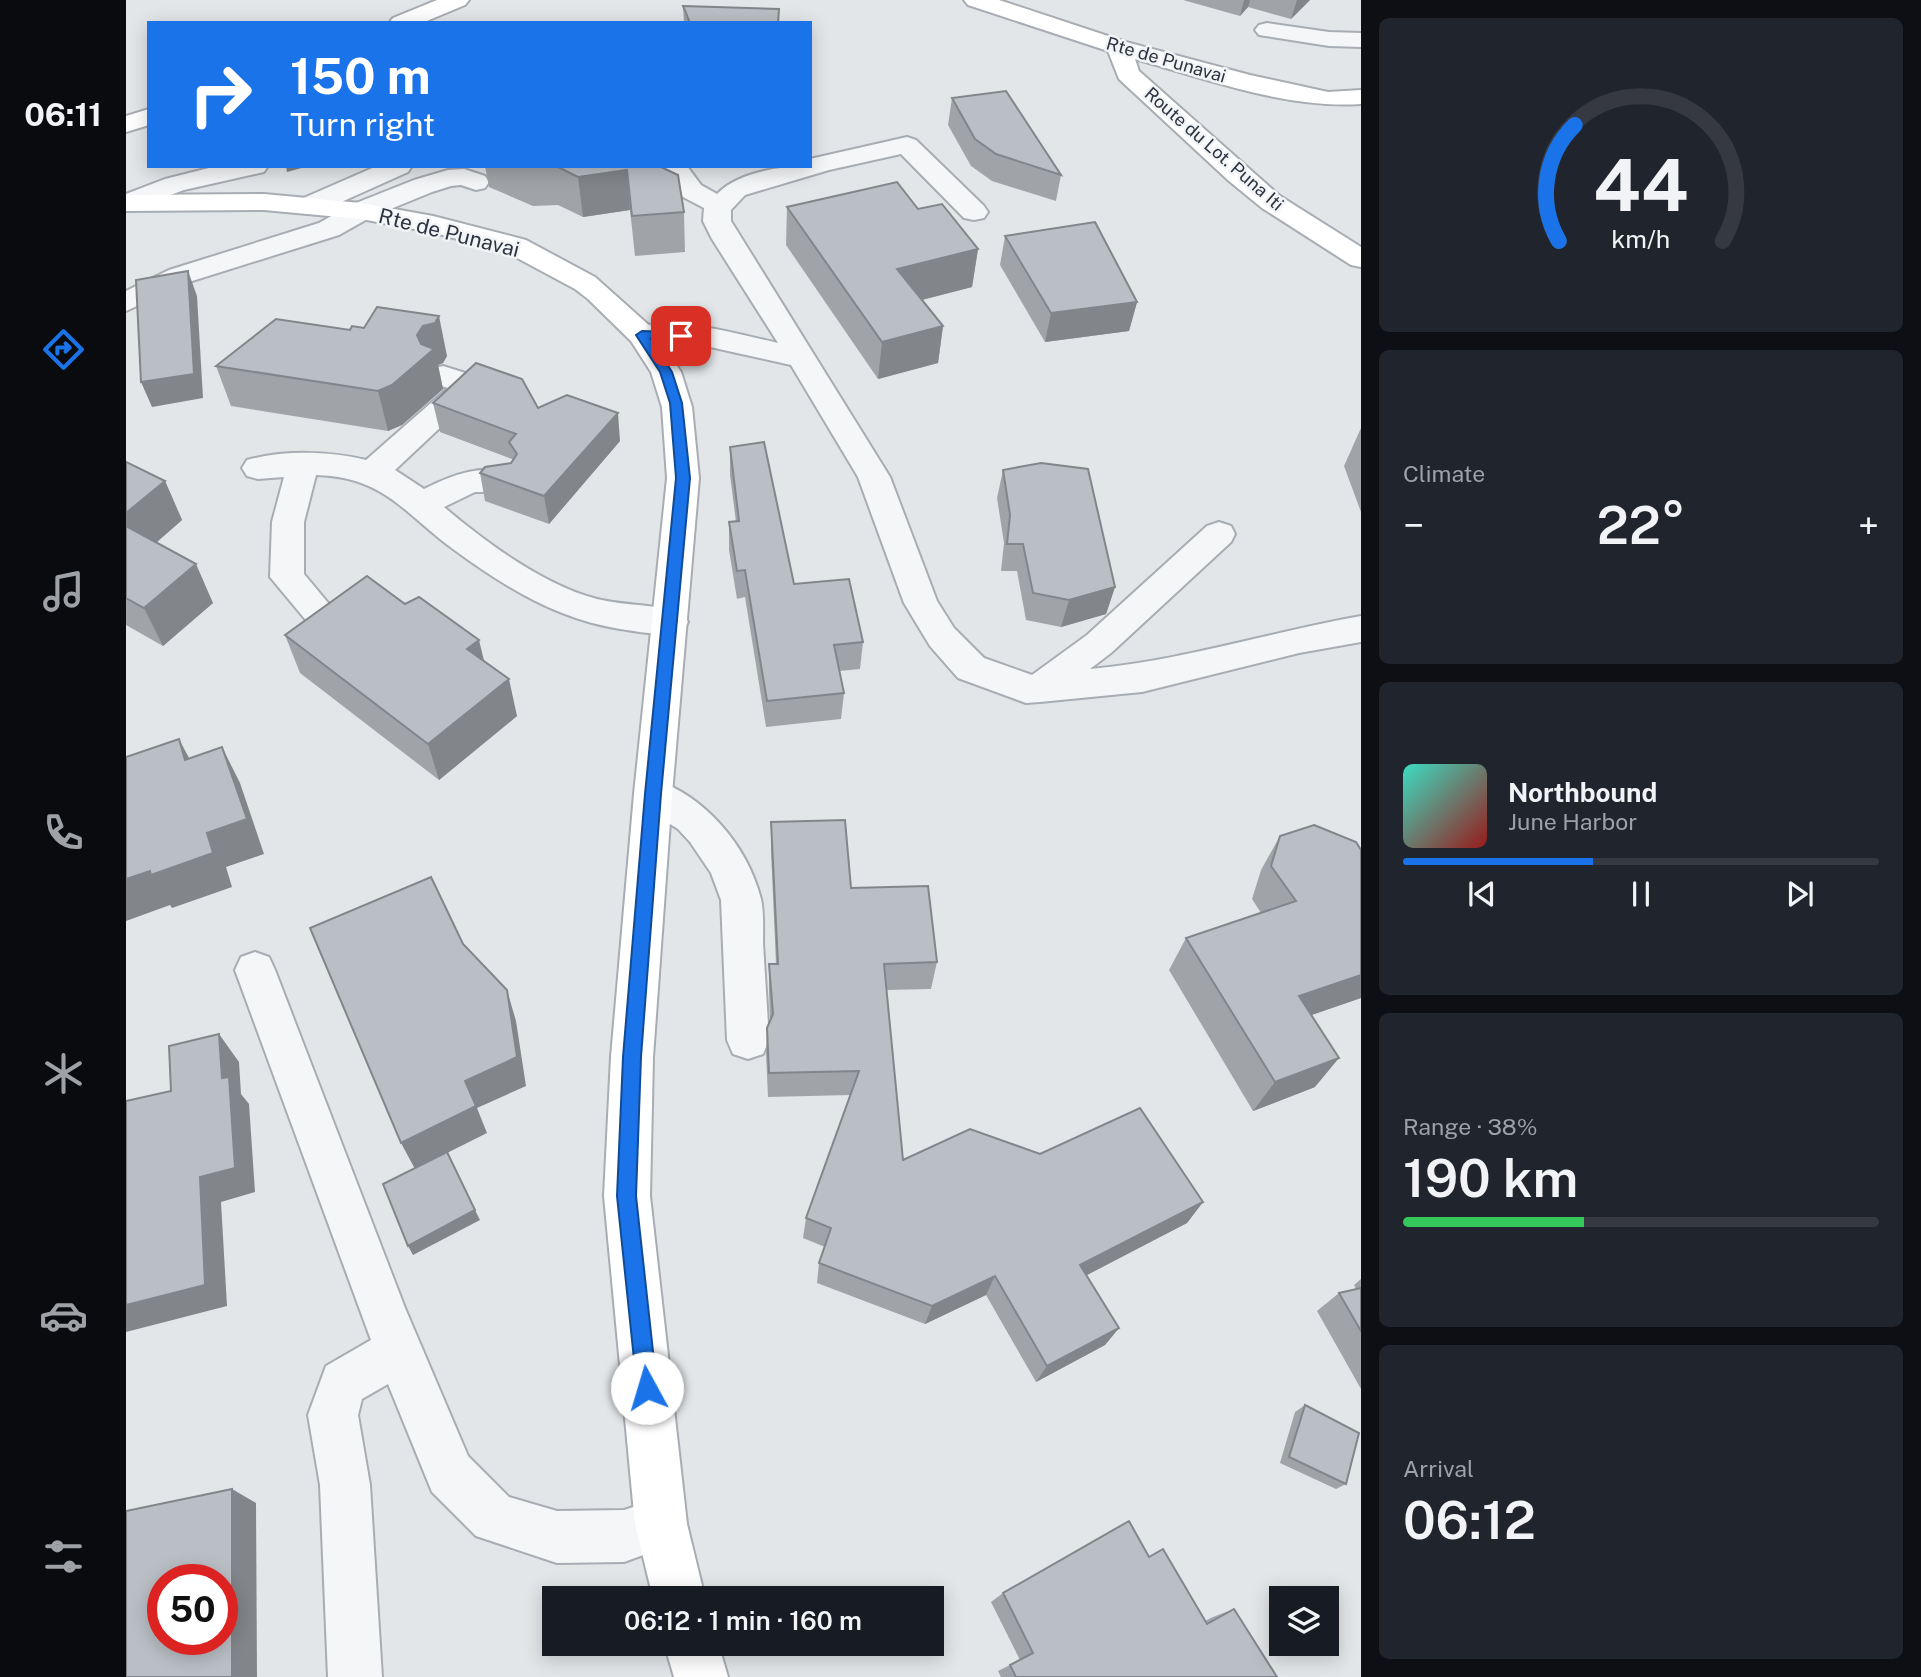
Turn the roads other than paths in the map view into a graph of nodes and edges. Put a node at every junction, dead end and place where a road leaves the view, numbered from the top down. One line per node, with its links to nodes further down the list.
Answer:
1 (457, 0): 3 (main road)
2 (976, 0): 6 (main road, Rte de Punavai)
3 (406, 21)
4 (1268, 30): 5 (street)
5 (1361, 40)
6 (1118, 47): 7 (main road, Rte de Punavai); 21 (main road, Route du Lot. Puna Iti)
7 (1361, 97)
8 (147, 118): 9 (main road)
9 (126, 124)
10 (812, 167): 20 (street)
11 (246, 168): 16 (street)
12 (394, 168): 17 (street)
13 (675, 168): 18 (street)
14 (809, 168): 18 (street)
15 (476, 182): 19 (street)
16 (127, 203): 17 (main road, Rte de Punavai)
17 (309, 206): 19 (main road, Rte de Punavai)
18 (720, 206): 24 (street)
19 (361, 211): 22 (street); 23 (main road, Rte de Punavai)
20 (974, 212)
21 (1361, 260)
22 (126, 302)
23 (642, 335): 24 (street); 32 (main road, Rte de Punavai)
24 (800, 357): 35 (street)
25 (443, 376): 28 (street)
26 (303, 465): 27 (street); 28 (street); 33 (street)
27 (258, 468)
28 (372, 473): 30 (street)
29 (503, 481): 30 (street)
30 (424, 504): 32 (street)
31 (1219, 534): 35 (street)
32 (671, 622): 36 (main road, Rte de Punavai)
33 (332, 628)
34 (1361, 629): 35 (street)
35 (1040, 688)
36 (653, 794): 38 (street); 40 (main road, Rte de Punavai)
37 (255, 970): 39 (street)
38 (748, 1040)
39 (398, 1351): 40 (street); 43 (street)
40 (661, 1524): 41 (main road, Rte de Punavai)
41 (677, 1586)
42 (695, 1656): 44 (main road)
43 (355, 1677)
44 (701, 1677)

